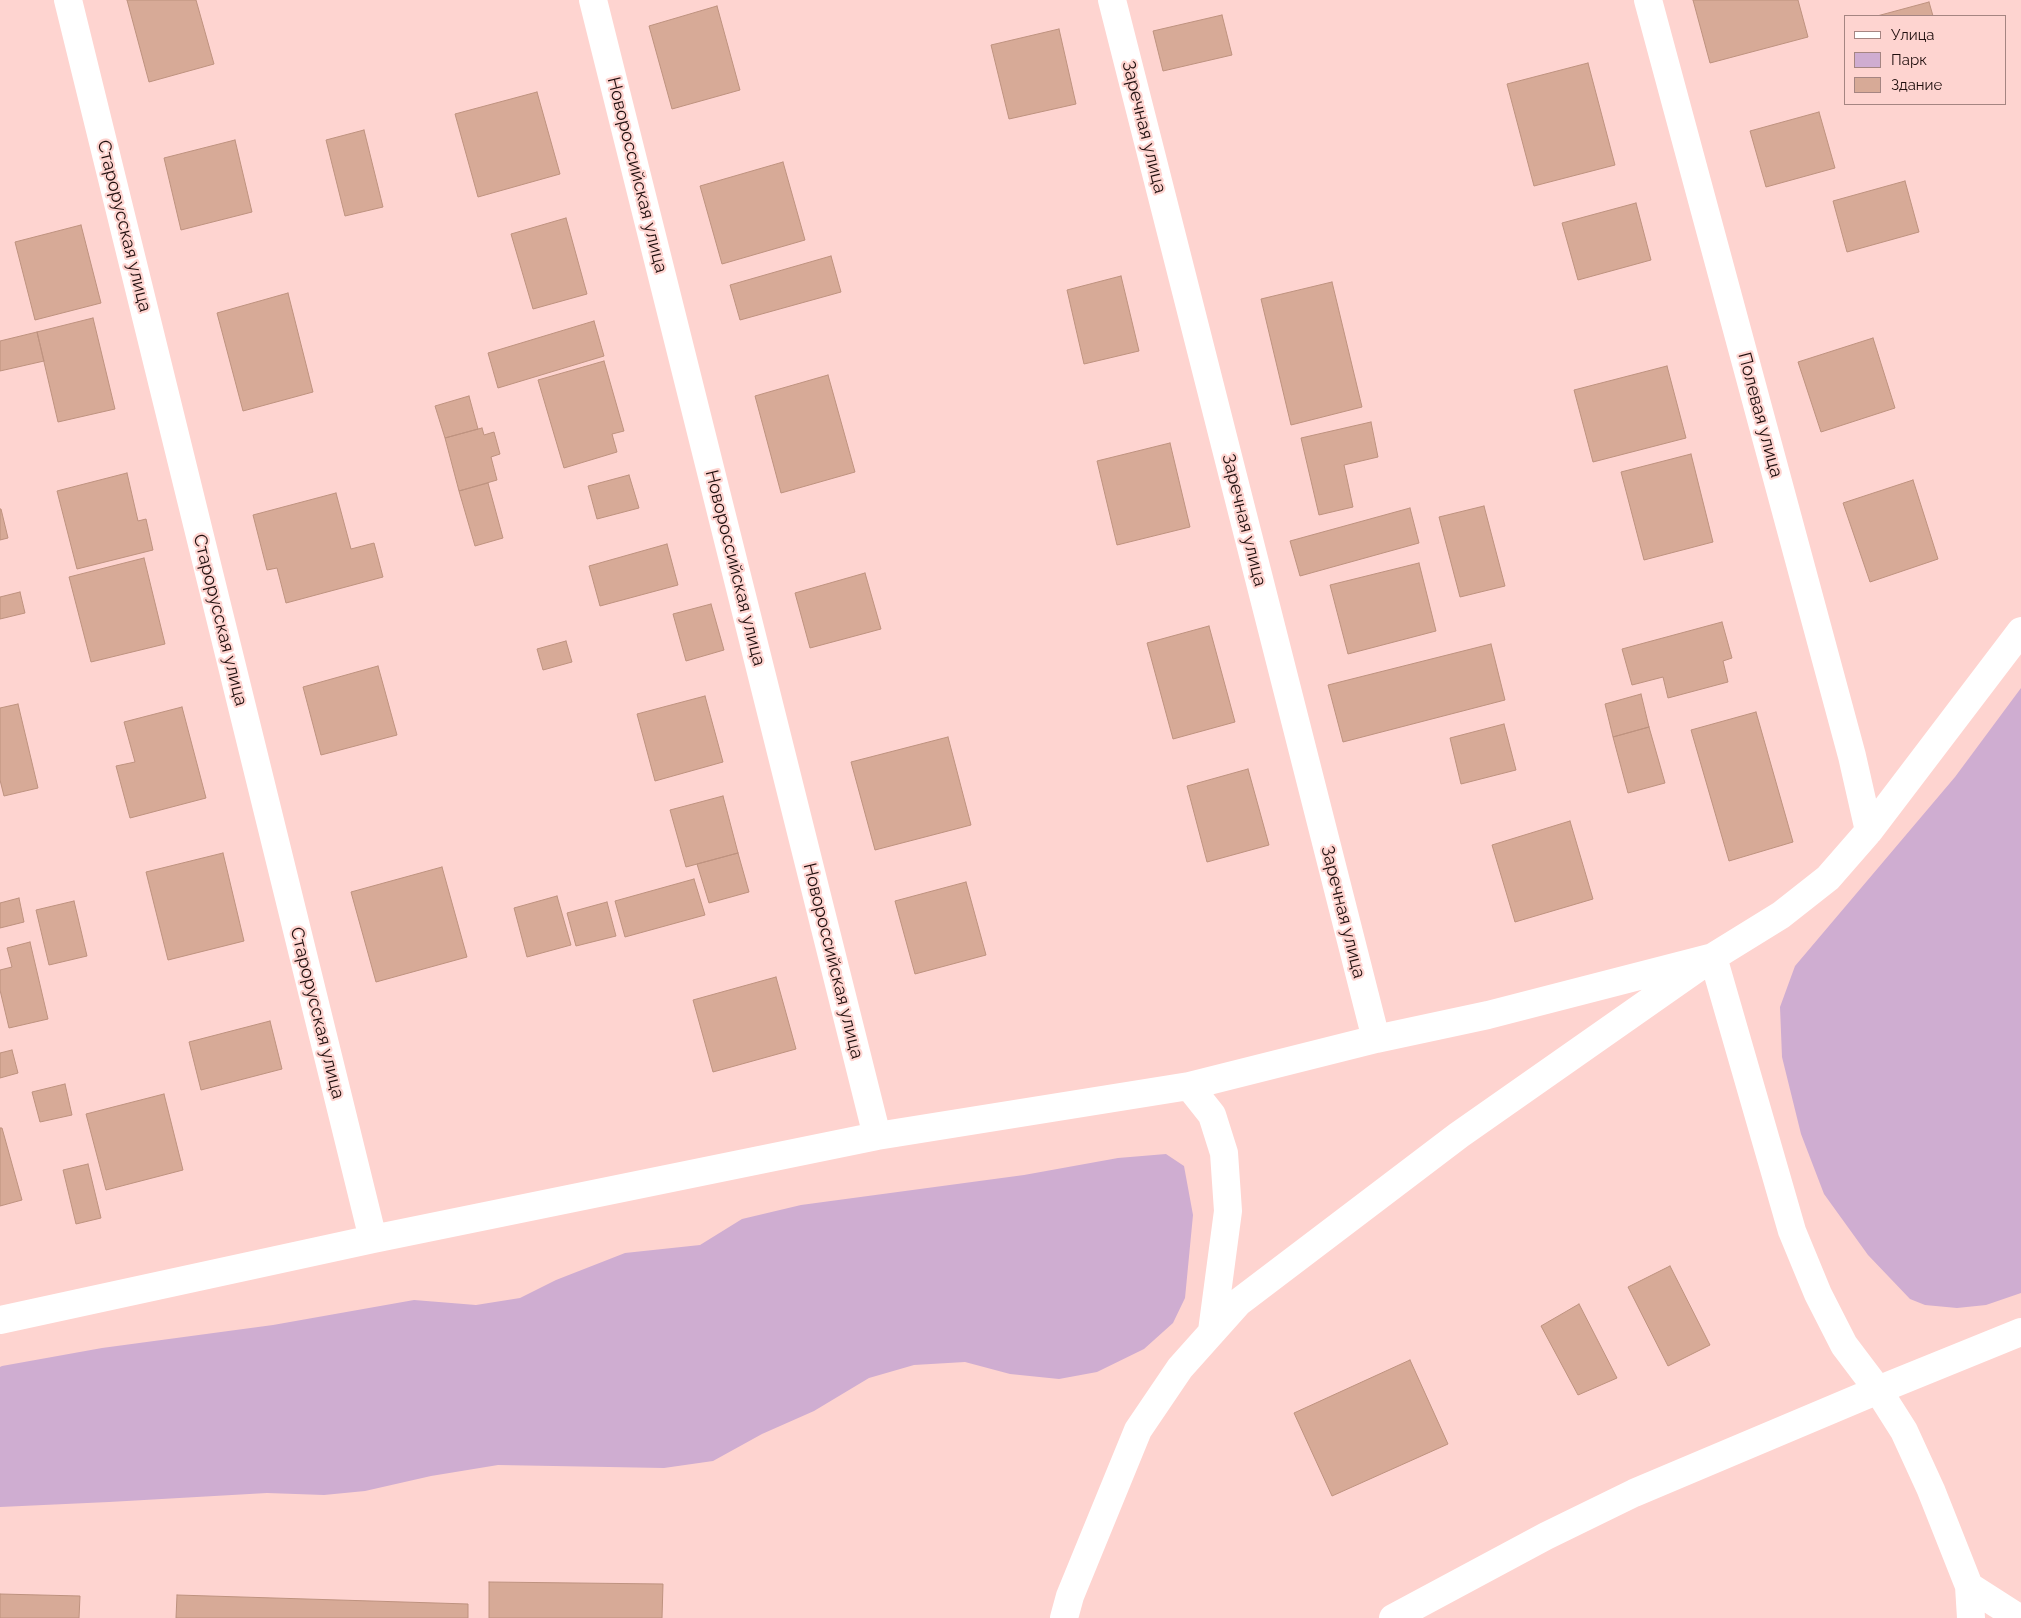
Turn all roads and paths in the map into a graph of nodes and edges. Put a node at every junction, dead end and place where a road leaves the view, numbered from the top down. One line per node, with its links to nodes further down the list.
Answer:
1 (68, 0): 11 (street, Старорусская улица)
2 (594, 0): 10 (street, Новороссийская улица)
3 (1112, 0): 8 (street, Заречная улица)
4 (1648, 0): 6 (street, Полевая улица)
5 (2021, 631): 6 (street)
6 (1869, 832): 7 (street)
7 (1713, 957): 8 (street); 13 (street); 15 (street)
8 (1376, 1040): 9 (street)
9 (1189, 1086): 10 (street); 13 (street)
10 (877, 1136): 11 (street)
11 (373, 1239): 12 (street)
12 (0, 1320)
13 (1212, 1331): 17 (street)
14 (2021, 1332): 15 (street)
15 (1878, 1390): 16 (street); 18 (street)
16 (1969, 1586): 19 (street); 20 (street)
17 (1064, 1618)
18 (1393, 1618)
19 (1971, 1618)
20 (2019, 1618)

